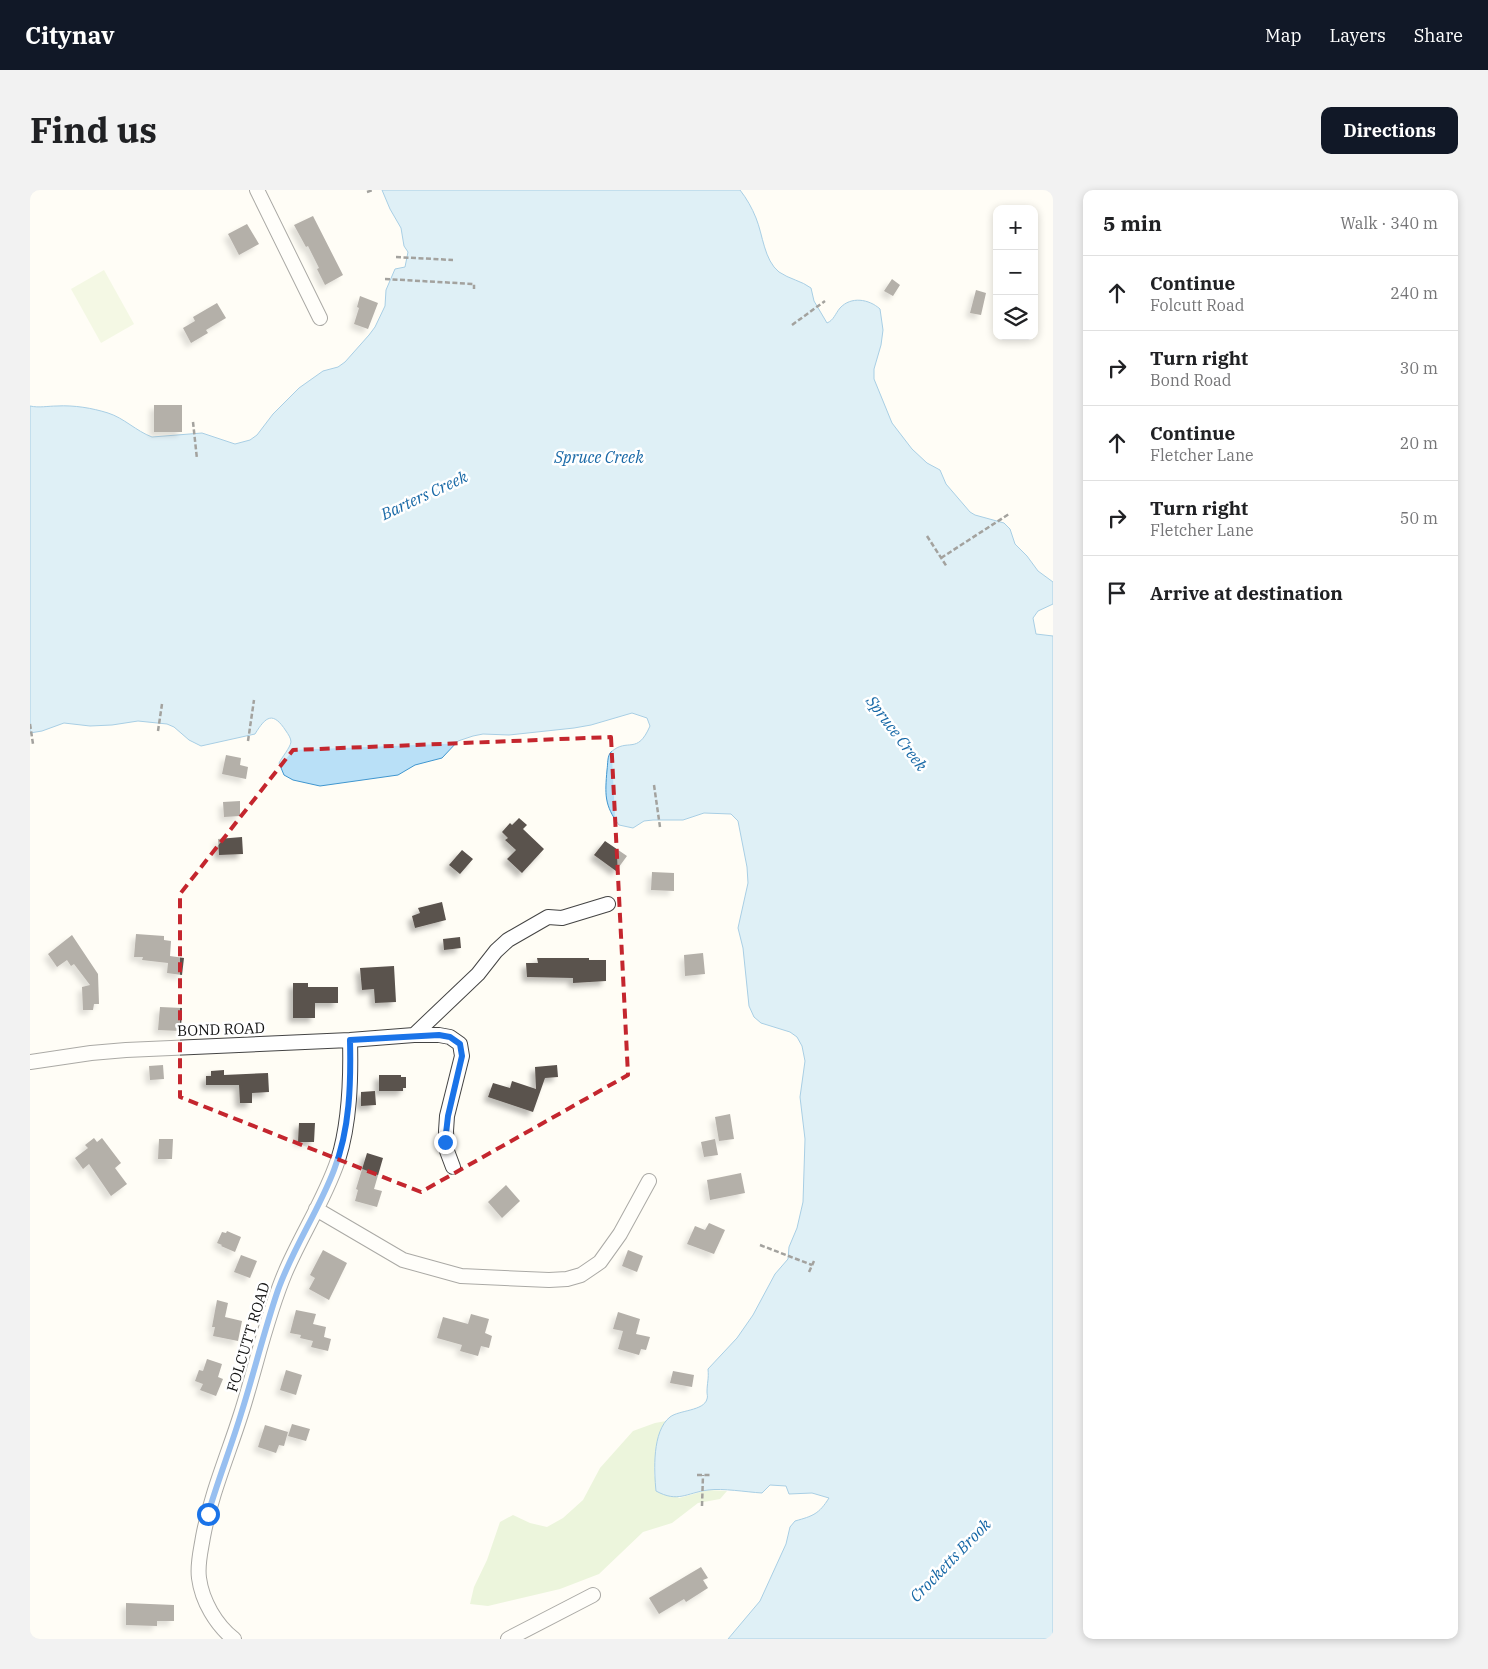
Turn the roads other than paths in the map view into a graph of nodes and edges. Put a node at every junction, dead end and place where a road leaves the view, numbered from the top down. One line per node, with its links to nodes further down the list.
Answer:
1 (256, 190): 2 (street)
2 (320, 318)
3 (608, 904): 4 (street)
4 (414, 1035): 5 (street, BOND ROAD); 7 (street, BOND ROAD)
5 (350, 1040): 6 (street, BOND ROAD); 9 (street, FOLCUTT ROAD)
6 (30, 1062)
7 (453, 1167)
8 (649, 1181): 9 (street)
9 (316, 1210): 11 (street, FOLCUTT ROAD)
10 (584, 1595): 12 (street)
11 (234, 1639)
12 (508, 1639)

